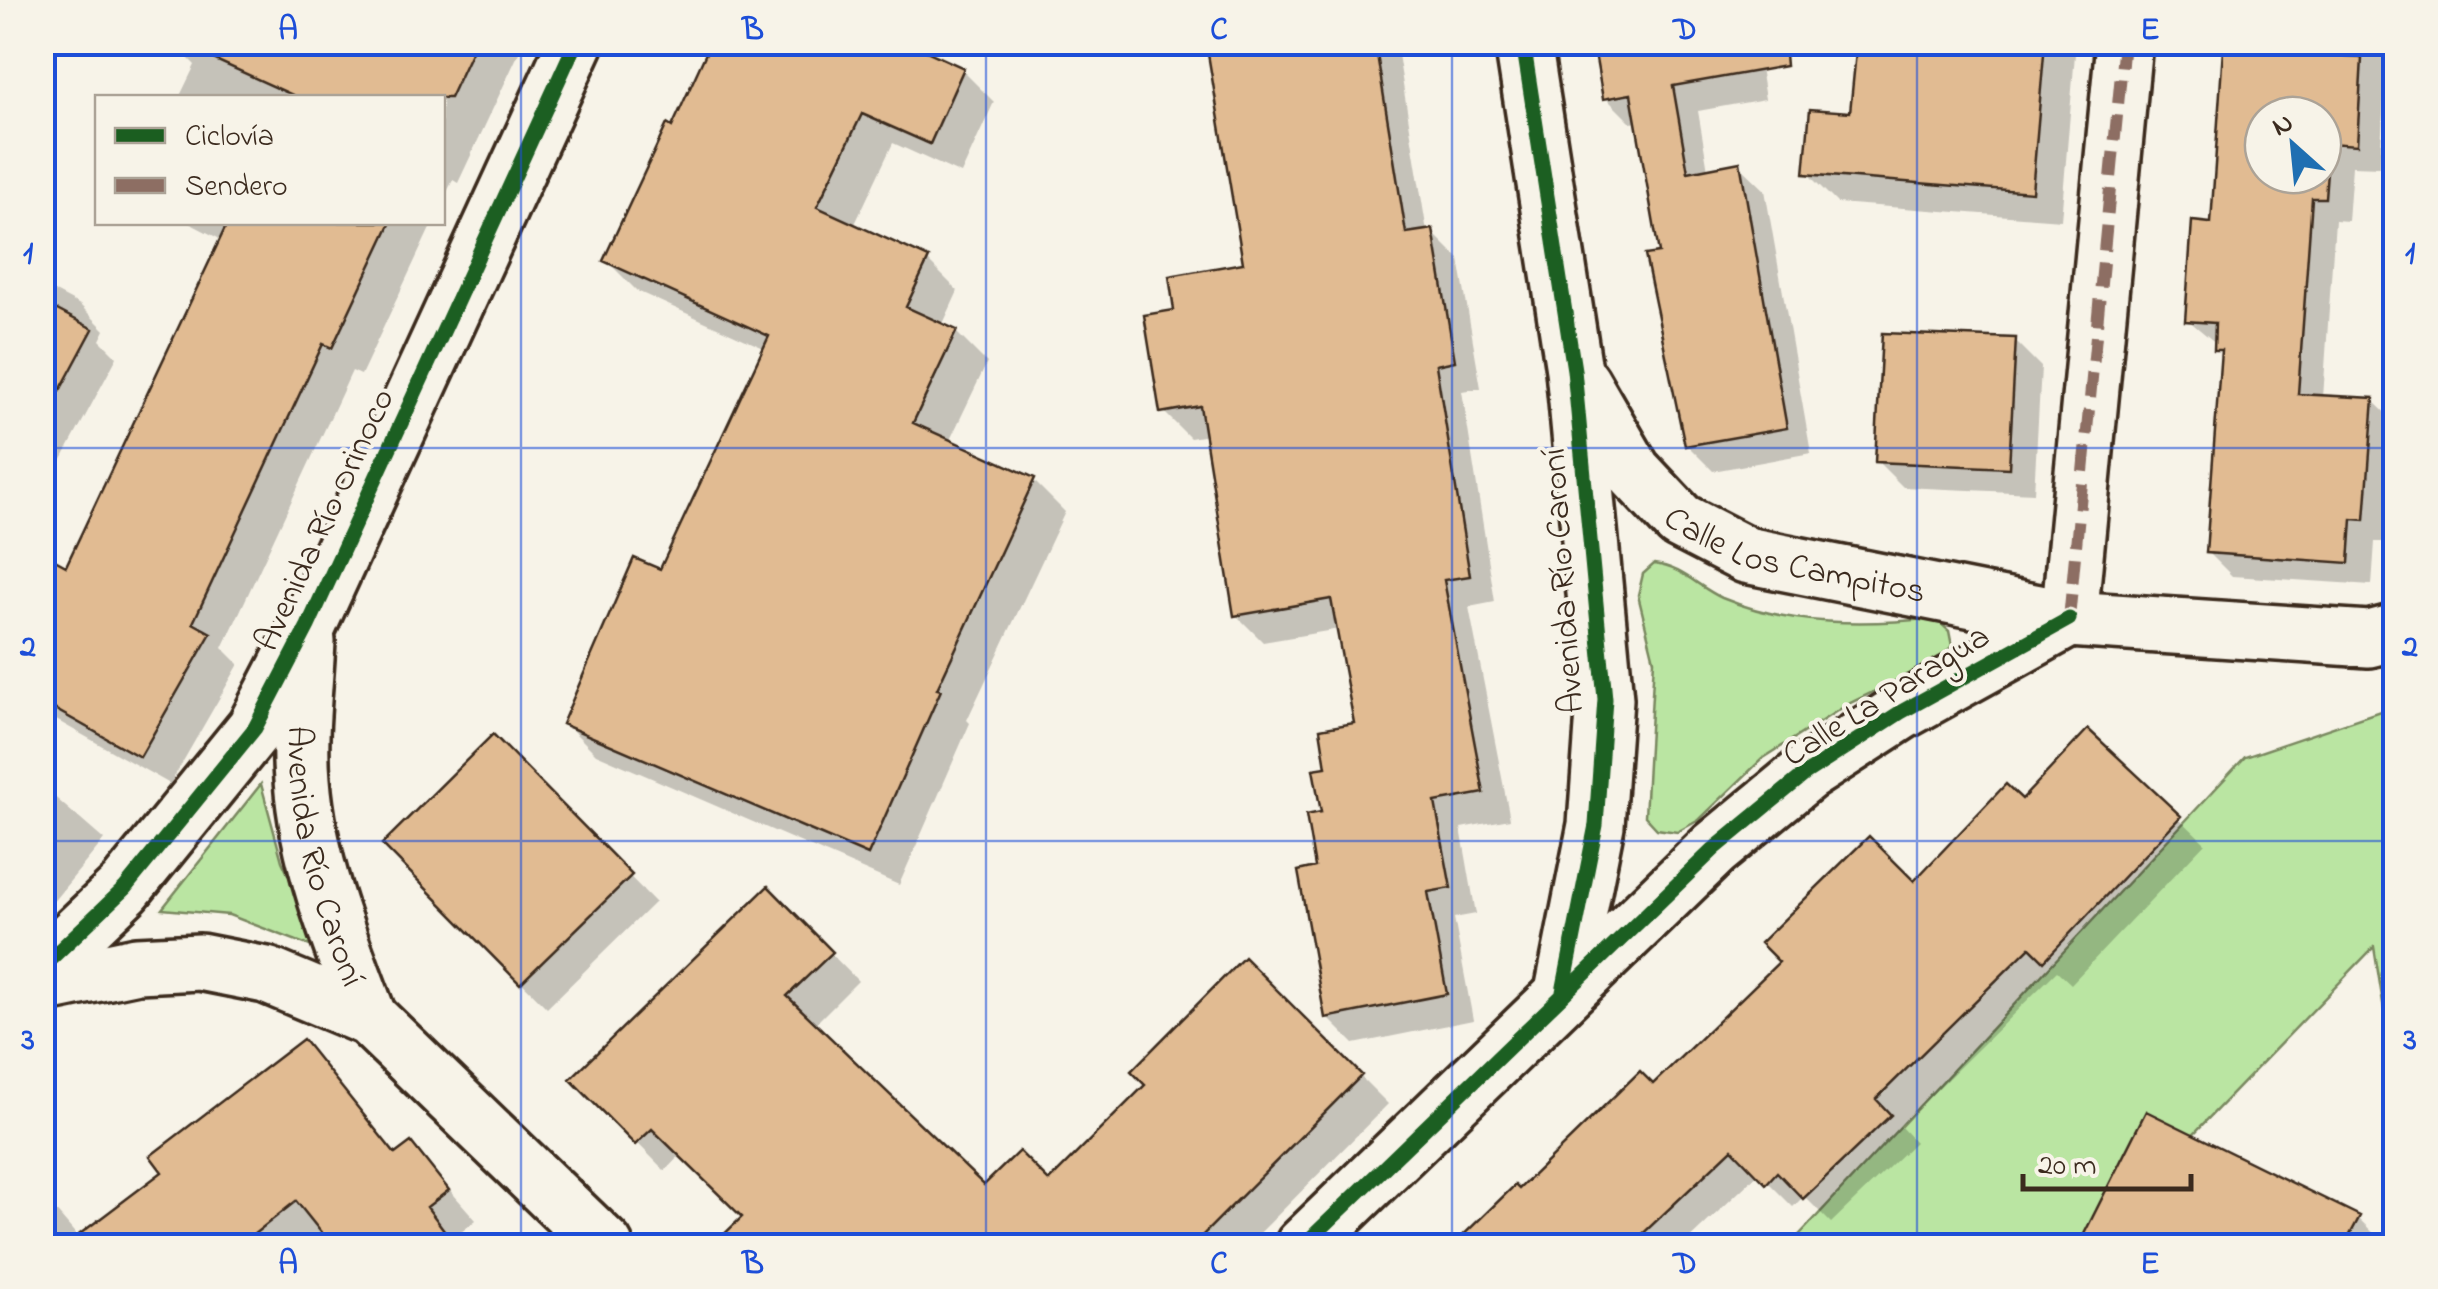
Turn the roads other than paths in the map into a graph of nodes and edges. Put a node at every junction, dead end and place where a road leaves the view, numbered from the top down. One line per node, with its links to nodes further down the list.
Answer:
1 (576, 42): 6 (street, Avenida Río Orinoco)
2 (1523, 42): 4 (street, Avenida Río Caroní)
3 (2124, 42): 5 (street)
4 (1574, 370): 5 (street, Calle Los Campitos); 10 (street, Avenida Río Caroní)
5 (2069, 619): 7 (street, Calle Los Campitos); 10 (street, Calle La Paragua)
6 (308, 626): 8 (street, Avenida Río Orinoco); 11 (street, Avenida Río Caroní)
7 (2396, 632)
8 (42, 967)
9 (42, 985): 11 (street, Avenida Río Caroní)
10 (1563, 992): 13 (street)
11 (369, 1018): 12 (street, Avenida Río Caroní)
12 (605, 1246)
13 (1303, 1246)

